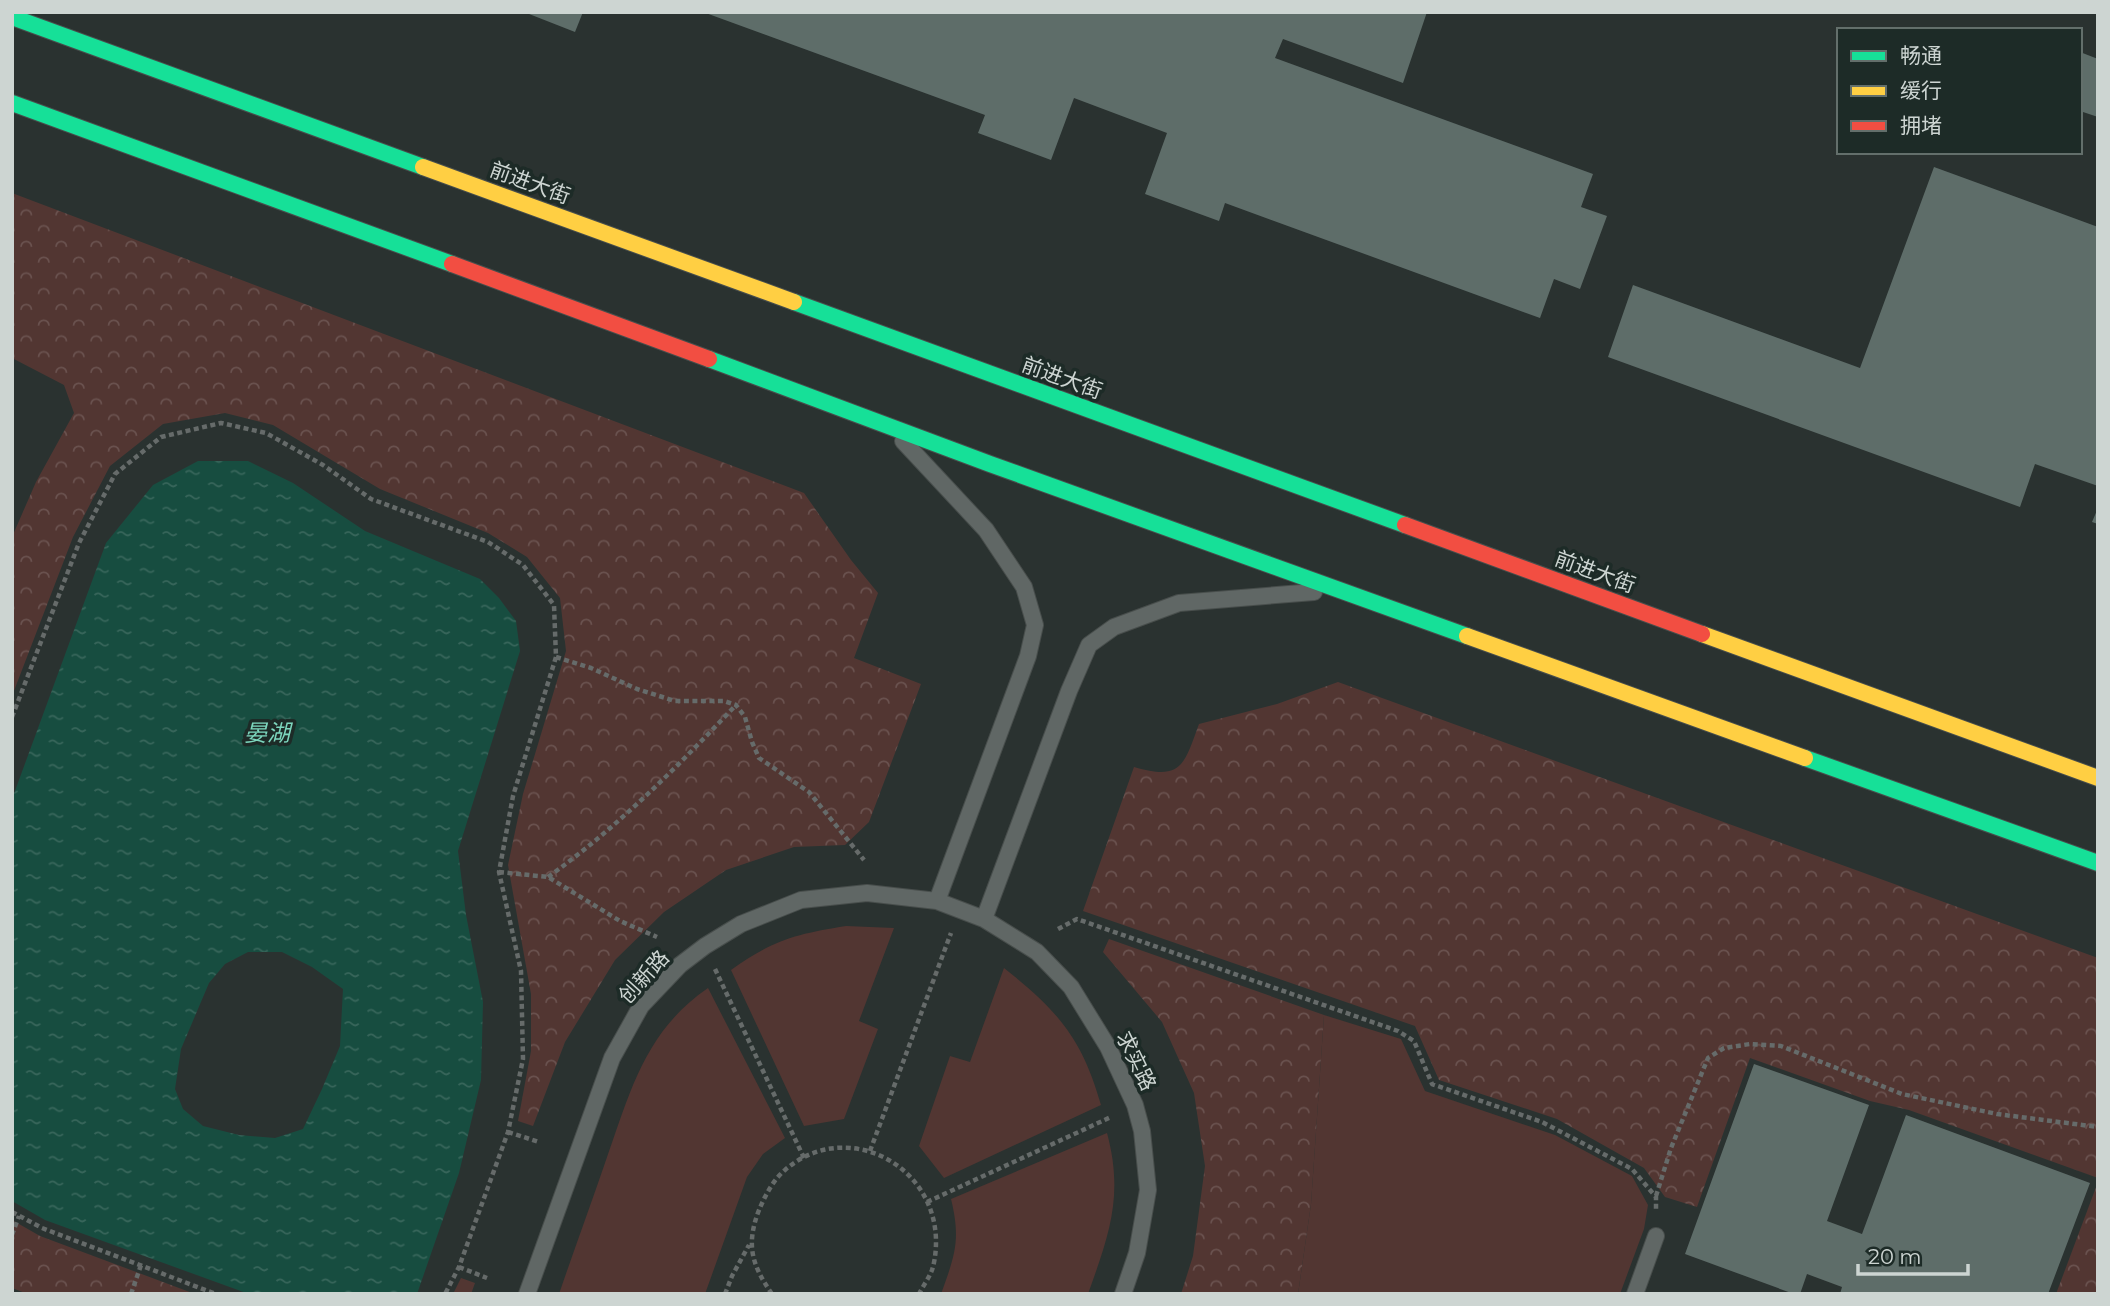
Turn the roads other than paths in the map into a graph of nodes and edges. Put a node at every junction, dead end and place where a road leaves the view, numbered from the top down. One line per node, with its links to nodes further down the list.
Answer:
1 (12, 17): 5 (main road, 前进大街)
2 (12, 103): 3 (main road)
3 (887, 424): 4 (main road); 7 (lane)
4 (1338, 590): 6 (main road); 9 (lane)
5 (2098, 778)
6 (2098, 863)
7 (937, 901): 8 (lane, 创新路); 11 (lane, 创新路)
8 (960, 909): 9 (lane, 求实路)
9 (984, 919): 12 (lane, 求实路)
10 (1656, 1236): 13 (lane)
11 (527, 1294)
12 (1123, 1294)
13 (1635, 1294)

